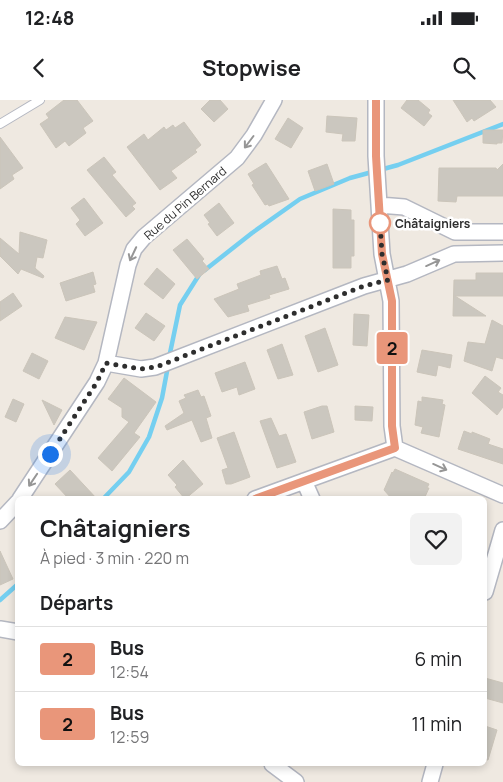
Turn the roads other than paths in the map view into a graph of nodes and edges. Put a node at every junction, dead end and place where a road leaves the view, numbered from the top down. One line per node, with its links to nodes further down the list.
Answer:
1 (40, 100): 4 (lane)
2 (274, 100): 11 (street, Rue du Pin Bernard, one-way to 11)
3 (376, 100): 5 (street)
4 (0, 124)
5 (379, 205): 6 (street); 10 (street)
6 (455, 232): 7 (street); 9 (street)
7 (503, 232)
8 (503, 253): 9 (street)
9 (454, 254): 10 (street, one-way to 9)
10 (388, 280): 11 (street); 12 (street)
11 (106, 363): 15 (street, Rue du Pin Bernard, one-way to 15)
12 (395, 448): 13 (street); 14 (street, one-way to 14)
13 (304, 480): 16 (street); 17 (street)
14 (503, 495)
15 (22, 496)
16 (263, 496)
17 (311, 496)
18 (15, 504): 19 (street, Rue du Pin Bernard)
19 (0, 521)
20 (503, 530): 21 (street)
21 (487, 585)
22 (0, 629): 23 (street)
23 (15, 632)
24 (275, 766): 26 (street)
25 (434, 766): 27 (street)
26 (296, 782)
27 (430, 782)

